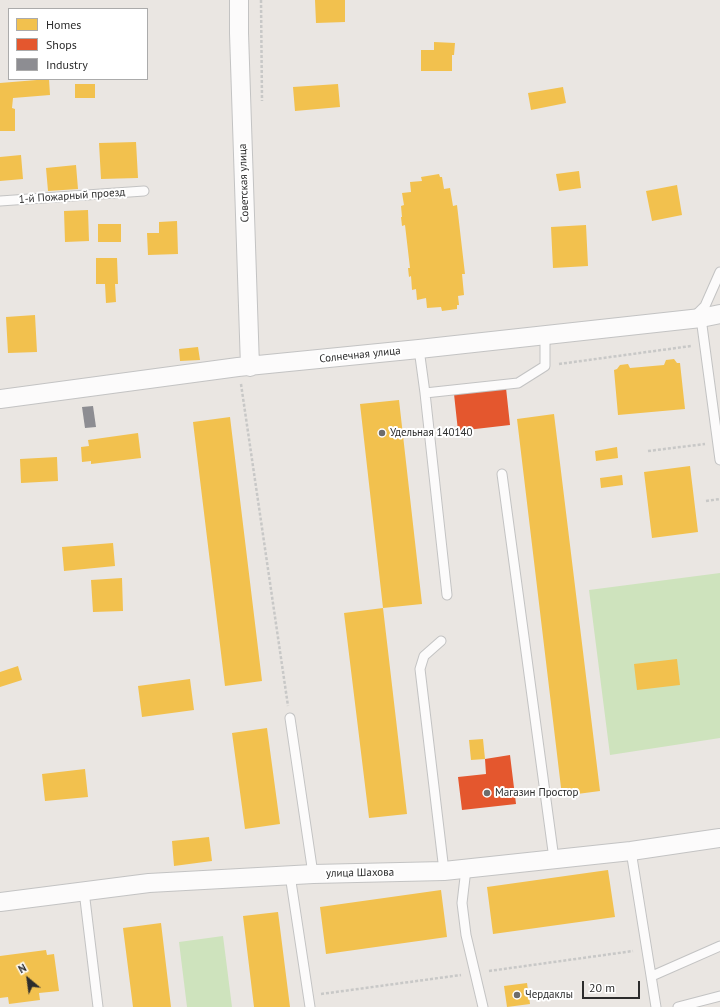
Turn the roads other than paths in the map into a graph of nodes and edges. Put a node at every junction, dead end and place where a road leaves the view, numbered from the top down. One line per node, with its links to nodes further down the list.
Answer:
1 (239, 0): 9 (street, Советская улица)
2 (144, 191): 3 (lane, 1-й Пожарный проезд)
3 (0, 201)
4 (720, 272): 6 (lane)
5 (720, 314): 6 (street, Солнечная улица)
6 (697, 318): 7 (street, Солнечная улица); 12 (lane)
7 (545, 334): 8 (street, Солнечная улица); 10 (lane)
8 (419, 349): 9 (street, Солнечная улица); 10 (lane)
9 (244, 367): 11 (street, Солнечная улица)
10 (425, 393): 15 (lane)
11 (0, 399)
12 (718, 433): 13 (lane)
13 (720, 460)
14 (502, 474): 20 (lane)
15 (447, 595)
16 (441, 641): 22 (lane)
17 (290, 718): 23 (lane)
18 (720, 838): 19 (street, улица Шахова)
19 (631, 851): 20 (street, улица Шахова); 28 (lane)
20 (554, 859): 21 (street, улица Шахова)
21 (466, 869): 22 (street, улица Шахова); 32 (lane)
22 (444, 871): 23 (street, улица Шахова)
23 (313, 874): 24 (street, улица Шахова)
24 (290, 875): 25 (street, улица Шахова); 31 (lane)
25 (84, 891): 26 (street, улица Шахова); 30 (lane)
26 (0, 902)
27 (720, 946): 28 (lane)
28 (652, 976): 33 (lane)
29 (720, 996): 34 (lane)
30 (98, 1007)
31 (310, 1007)
32 (483, 1007)
33 (656, 1007)
34 (678, 1007)

